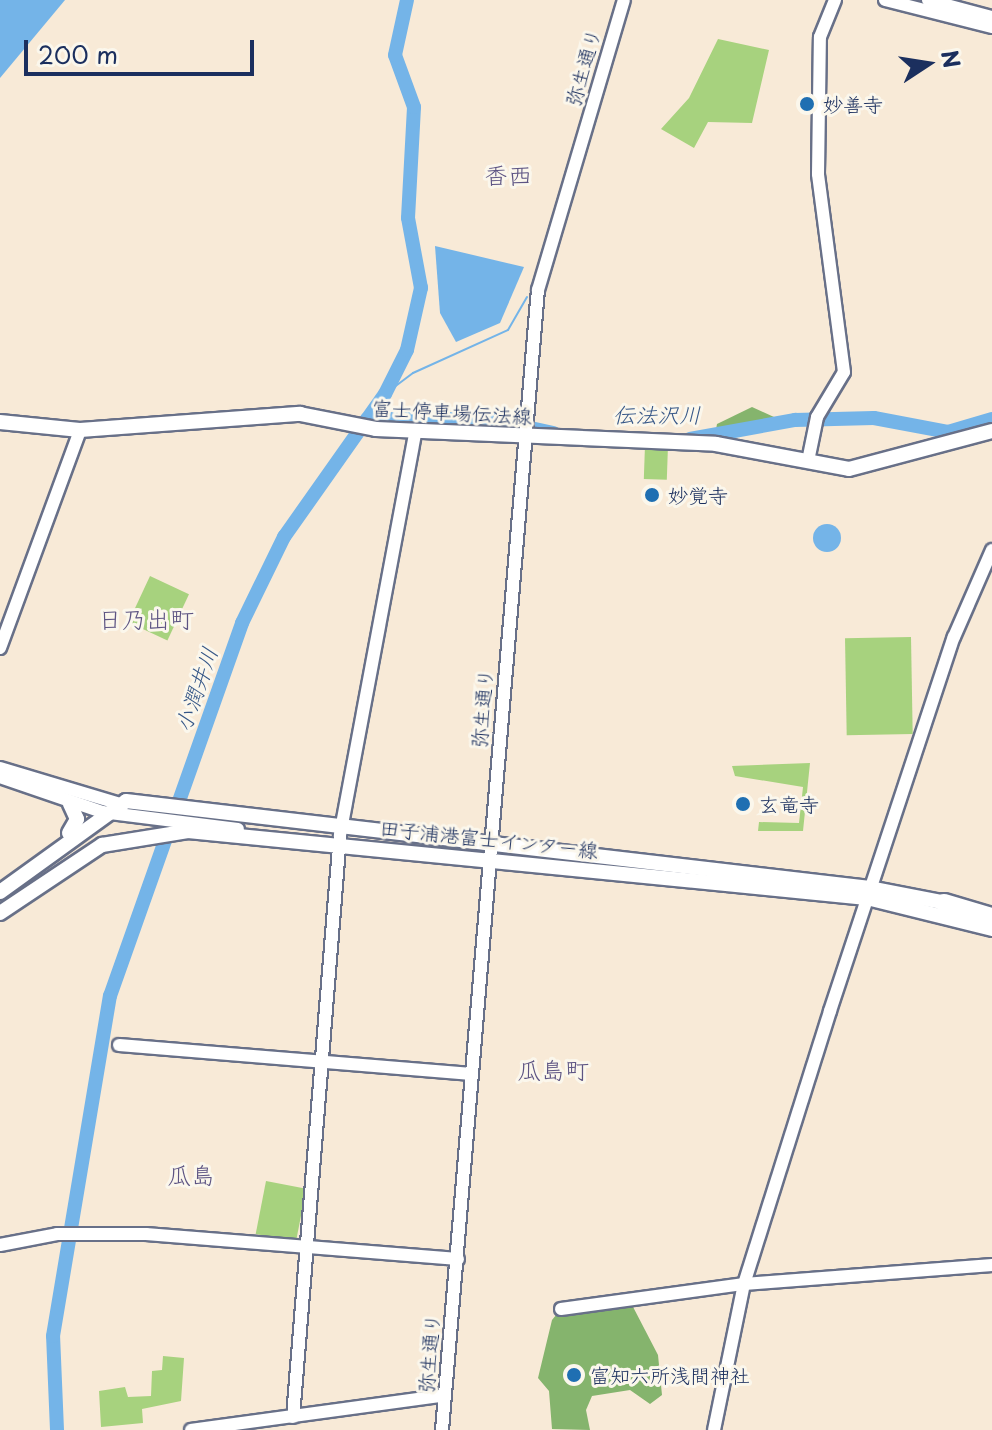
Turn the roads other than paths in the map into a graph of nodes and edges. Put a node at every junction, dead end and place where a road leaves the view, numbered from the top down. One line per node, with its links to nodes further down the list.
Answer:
1 (624, 0): 11 (street, 弥生通り)
2 (835, 0): 12 (street)
3 (885, 0): 6 (street)
4 (928, 0): 5 (street)
5 (992, 17)
6 (992, 27)
7 (0, 422): 8 (main road, 富士停車場伝法線)
8 (80, 430): 9 (main road, 富士停車場伝法線); 14 (street)
9 (416, 430): 11 (main road, 富士停車場伝法線); 20 (street)
10 (992, 431): 12 (main road, 富士停車場伝法線)
11 (524, 435): 12 (main road, 富士停車場伝法線); 23 (street, 弥生通り)
12 (808, 461)
13 (992, 550): 25 (street)
14 (0, 648)
15 (0, 768): 17 (street)
16 (0, 777): 18 (street)
17 (117, 803): 19 (main road); 20 (main road, 田子浦港富士インター線)
18 (70, 804): 19 (street); 22 (main road)
19 (102, 812): 21 (street); 22 (main road)
20 (340, 835): 21 (main road, 田子浦港富士インター線); 23 (main road, 田子浦港富士インター線); 32 (street)
21 (287, 836): 28 (main road, 田子浦港富士インター線)
22 (55, 848): 24 (main road)
23 (490, 854): 25 (main road, 田子浦港富士インター線); 33 (street, 弥生通り)
24 (0, 892)
25 (869, 893): 26 (main road, 田子浦港富士インター線); 30 (main road, 田子浦港富士インター線); 38 (street)
26 (944, 903): 27 (main road, 田子浦港富士インター線); 29 (highway)
27 (992, 911)
28 (0, 913)
29 (992, 917)
30 (992, 929)
31 (119, 1045): 32 (street)
32 (321, 1063): 33 (street); 35 (street)
33 (472, 1074): 36 (street, 弥生通り)
34 (0, 1245): 35 (street)
35 (305, 1246): 36 (street); 41 (street)
36 (458, 1259): 40 (street, 弥生通り)
37 (992, 1265): 38 (street)
38 (744, 1284): 39 (street); 44 (street)
39 (561, 1309)
40 (445, 1395): 41 (street); 43 (street, 弥生通り)
41 (293, 1417): 42 (street)
42 (191, 1430)
43 (442, 1430)
44 (714, 1430)

